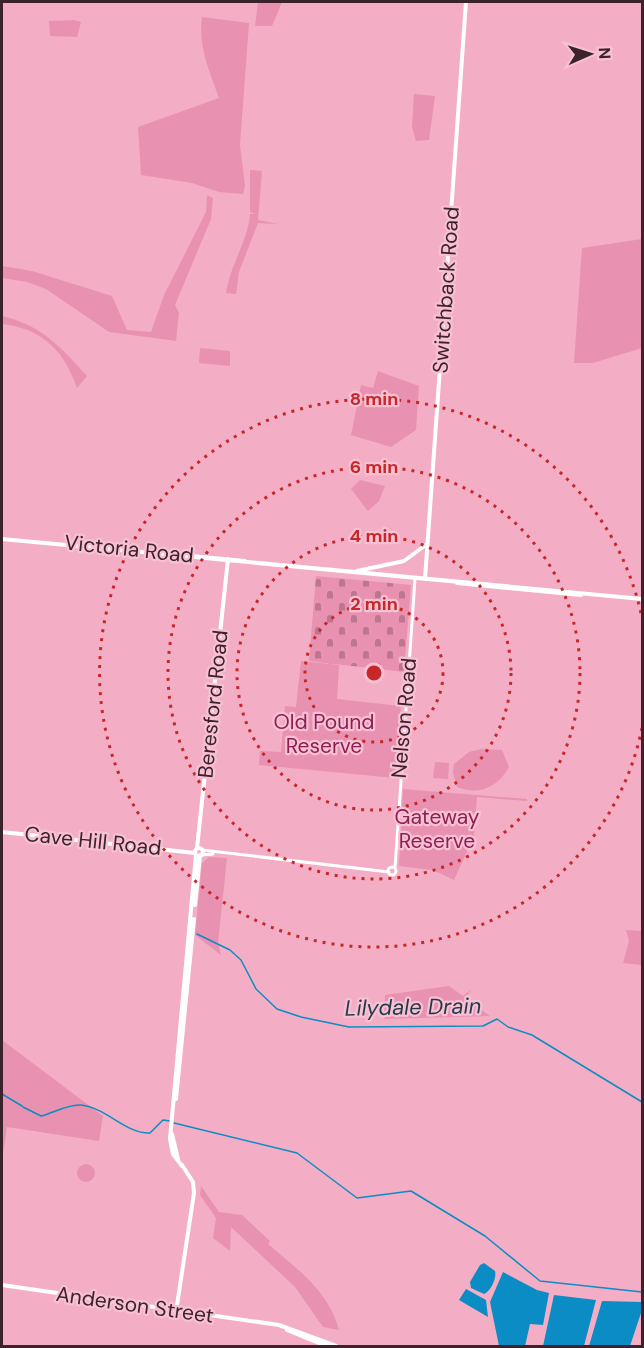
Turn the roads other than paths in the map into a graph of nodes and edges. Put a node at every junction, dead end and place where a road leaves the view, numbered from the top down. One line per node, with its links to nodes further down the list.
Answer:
1 (466, 2): 3 (main road, Switchback Road)
2 (2, 537): 4 (main road, Victoria Road)
3 (427, 543): 5 (main road); 7 (main road, Switchback Road)
4 (227, 560): 5 (main road, Victoria Road); 10 (main road, Beresford Road)
5 (351, 572): 6 (main road, Victoria Road)
6 (415, 579): 7 (main road, Victoria Road); 11 (street, Nelson Road)
7 (424, 579): 8 (main road, Victoria Road)
8 (642, 599)
9 (2, 832): 10 (main road, Cave Hill Road)
10 (199, 852): 11 (street, Cave Hill Road); 13 (main road, Beresford Road)
11 (391, 869)
12 (2, 1285): 13 (main road, Anderson Street)
13 (176, 1312): 14 (main road, Anderson Street)
14 (317, 1341): 15 (main road, Anderson Street); 16 (main road, Anderson Street)
15 (326, 1347)
16 (336, 1347)

